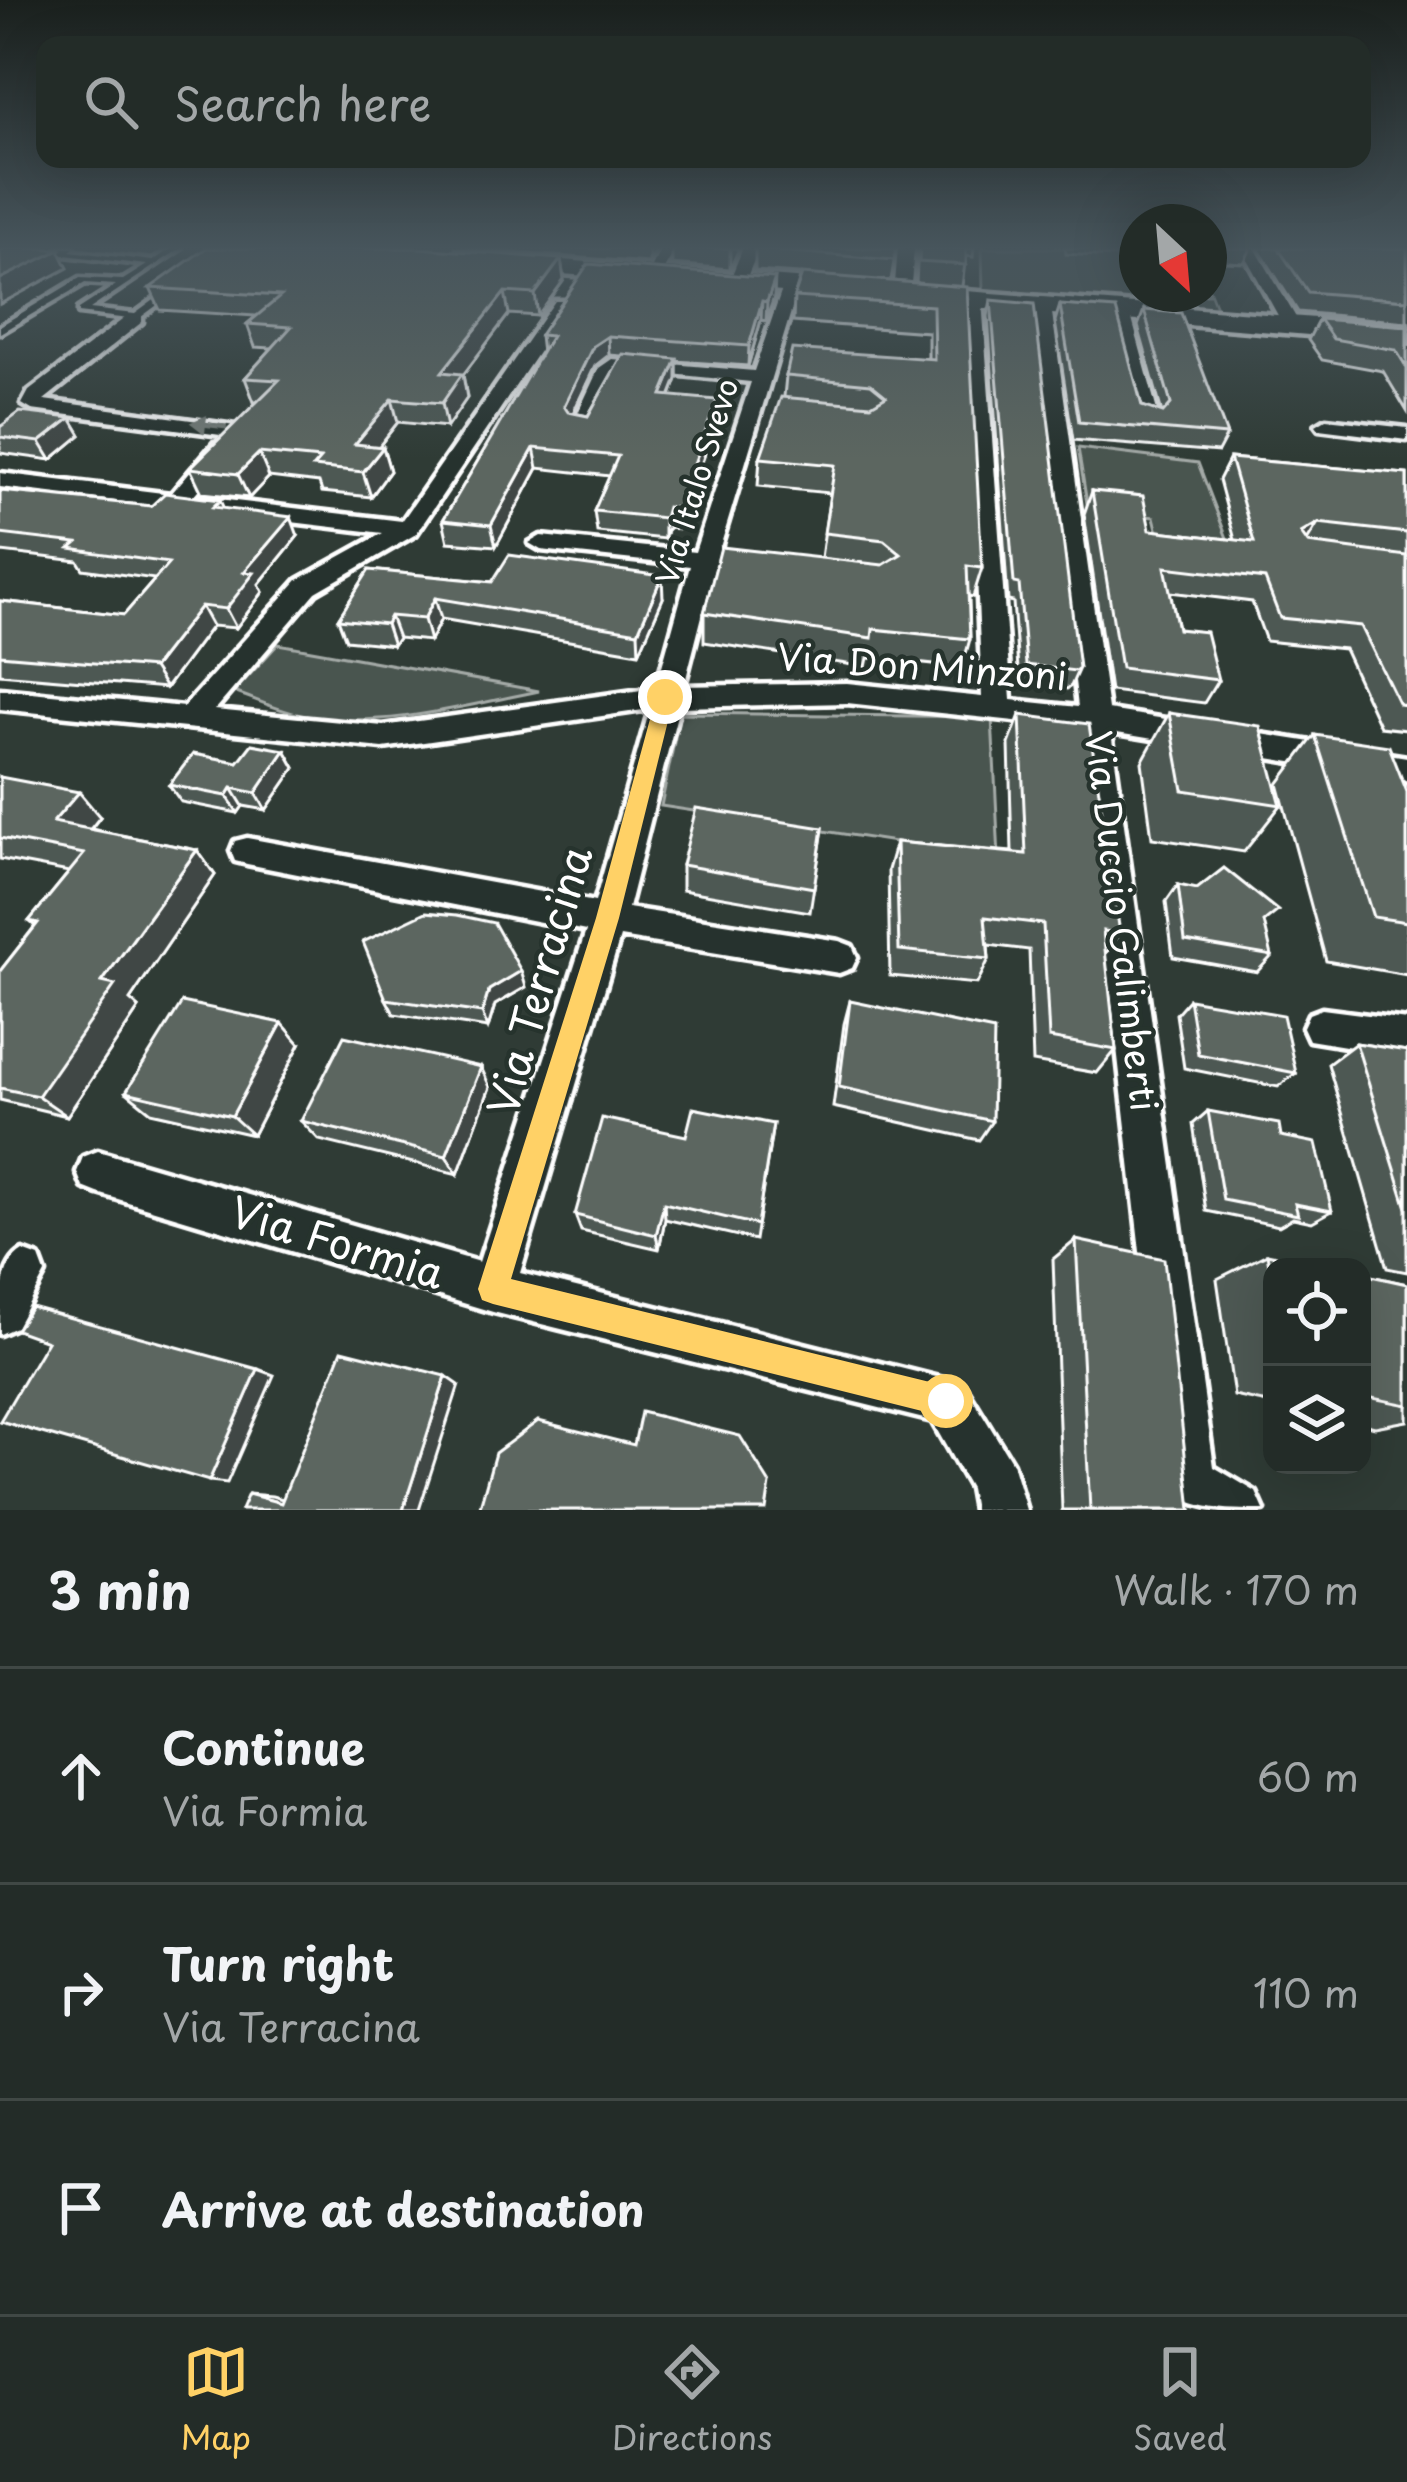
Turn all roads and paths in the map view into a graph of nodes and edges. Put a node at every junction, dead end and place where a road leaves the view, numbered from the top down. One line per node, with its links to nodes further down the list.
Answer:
1 (137, 318): 17 (street, one-way to 1)
2 (551, 318): 18 (street)
3 (780, 318): 11 (street, Via Italo Svevo)
4 (975, 318): 24 (street)
5 (1044, 318): 26 (street, Via Duccio Galimberti)
6 (1122, 318): 12 (street)
7 (1199, 318): 9 (main road)
8 (1288, 318): 9 (street)
9 (1292, 326): 10 (main road)
10 (1407, 334)
11 (762, 377): 14 (street); 20 (street, Via Italo Svevo)
12 (1150, 422)
13 (1326, 425): 15 (street)
14 (581, 428)
15 (1407, 434)
16 (0, 480): 17 (street)
17 (179, 499): 18 (street)
18 (408, 529): 25 (street)
19 (541, 543): 20 (street)
20 (704, 560): 21 (street); 22 (street, Via Italo Svevo)
21 (747, 565)
22 (665, 697): 24 (street, Via Don Minzoni); 25 (street, Via Don Minzoni); 30 (street, Via Terracina)
23 (0, 699): 25 (street, Via Don Minzoni)
24 (997, 706): 26 (street, Via Don Minzoni)
25 (190, 718)
26 (1095, 719): 27 (street, Via Don Minzoni); 37 (street, Via Duccio Galimberti)
27 (1391, 767): 28 (street)
28 (1392, 803)
29 (247, 851): 30 (street)
30 (608, 918): 31 (street); 35 (street, Via Terracina)
31 (839, 957)
32 (1322, 1027): 33 (street)
33 (1407, 1038)
34 (98, 1172): 35 (street, Via Formia)
35 (493, 1289): 36 (street, Via Formia)
36 (1000, 1510)
37 (1238, 1510)

